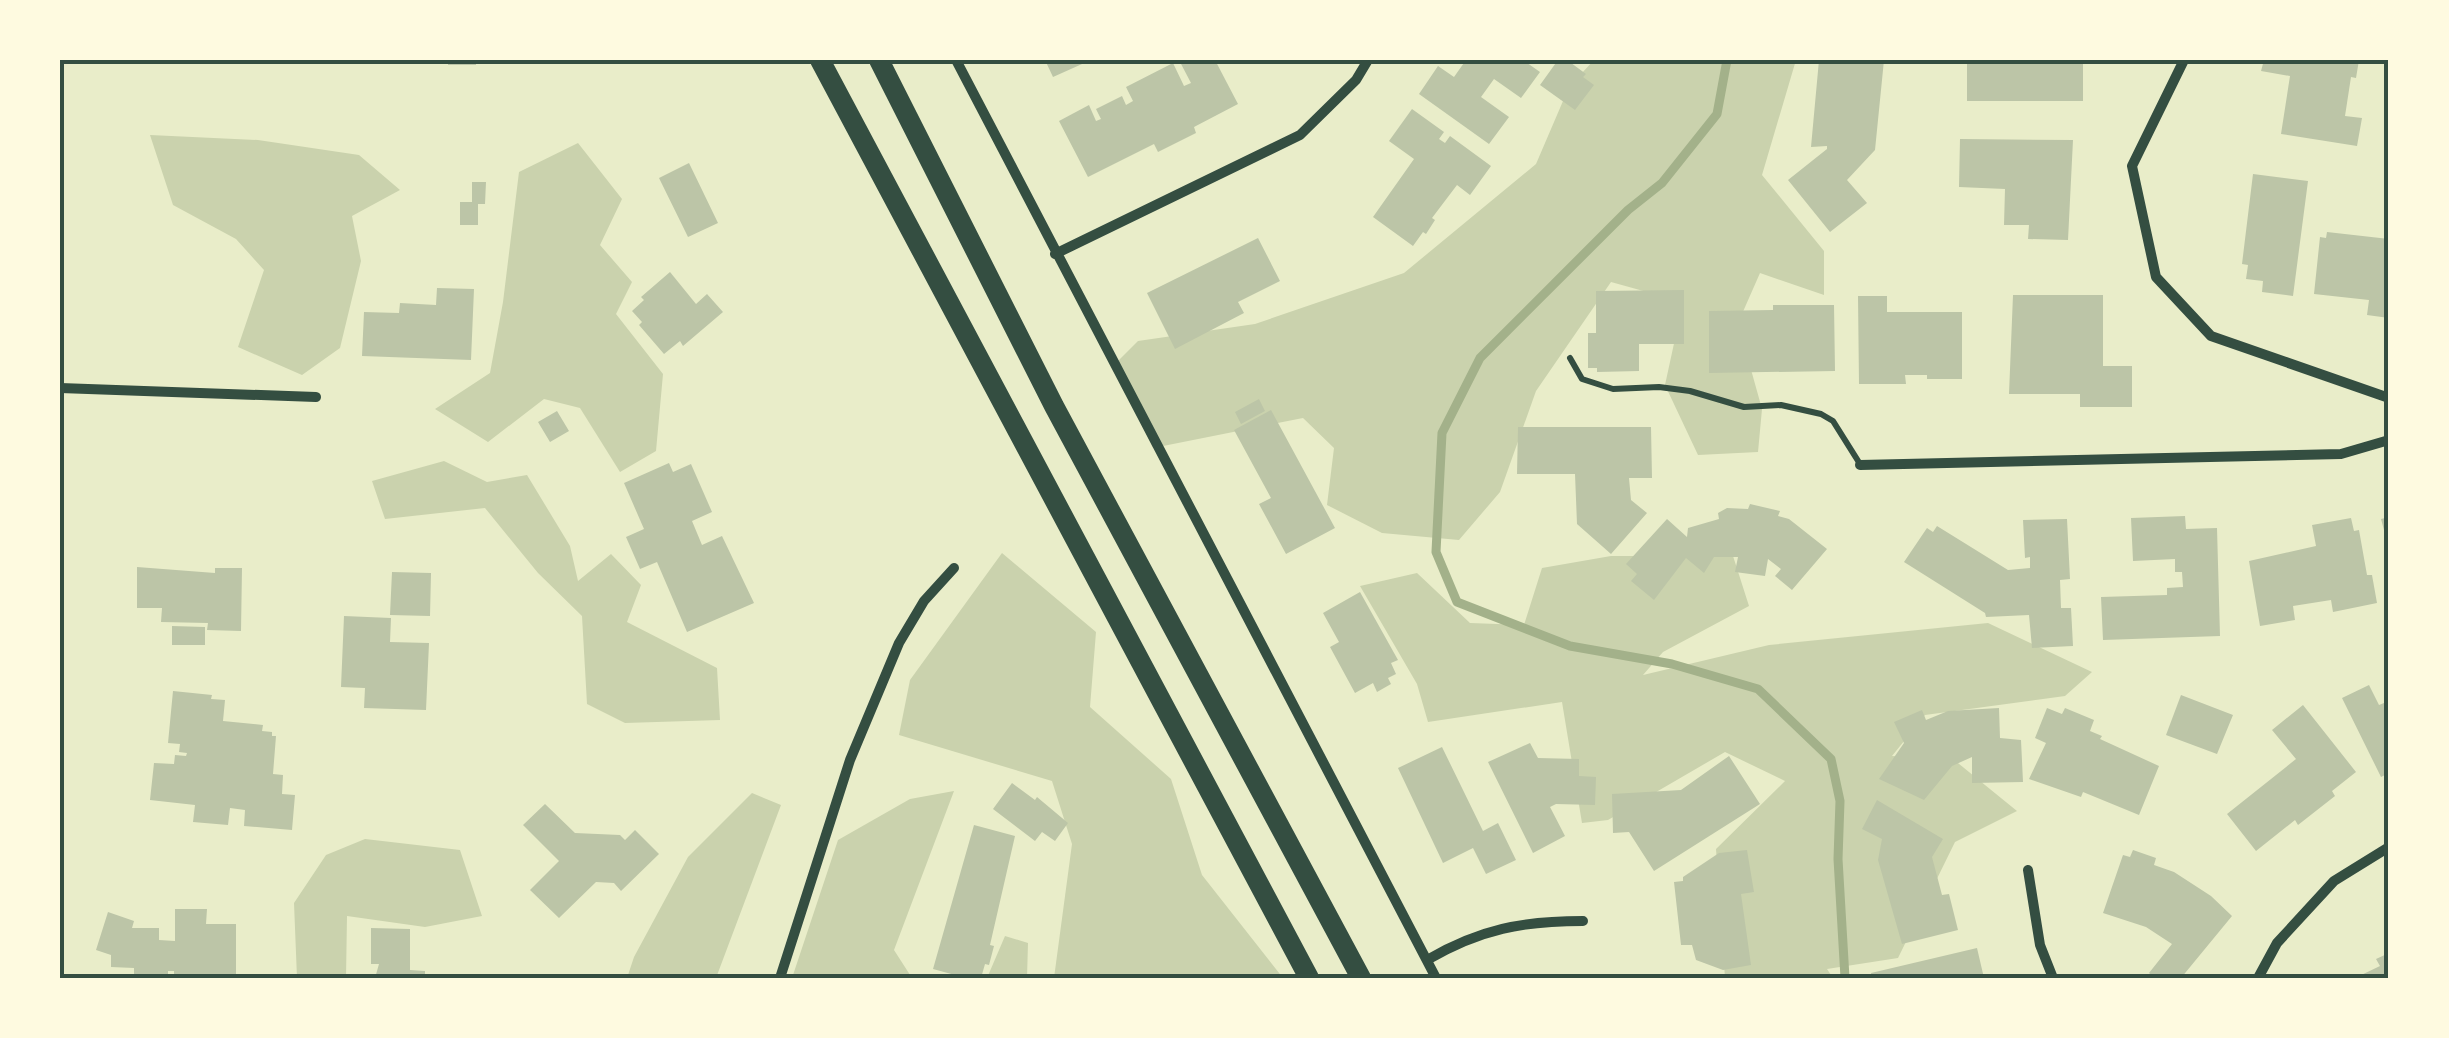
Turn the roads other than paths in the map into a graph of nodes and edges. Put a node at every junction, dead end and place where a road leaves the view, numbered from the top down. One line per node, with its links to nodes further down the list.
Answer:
1 (820, 60): 19 (highway)
2 (880, 60): 20 (highway)
3 (956, 60): 6 (street)
4 (1368, 60): 6 (street)
5 (2184, 60): 10 (street)
6 (1055, 254): 17 (street)
7 (1570, 358): 12 (lane)
8 (60, 388): 9 (street)
9 (316, 397)
10 (2389, 398)
11 (2389, 440): 12 (street)
12 (1860, 465)
13 (954, 568): 18 (street)
14 (2389, 847): 23 (street)
15 (2028, 870): 22 (street)
16 (1584, 921): 17 (street)
17 (1428, 960): 21 (street)
18 (780, 978)
19 (1309, 978)
20 (1361, 978)
21 (1436, 978)
22 (2052, 978)
23 (2258, 978)

